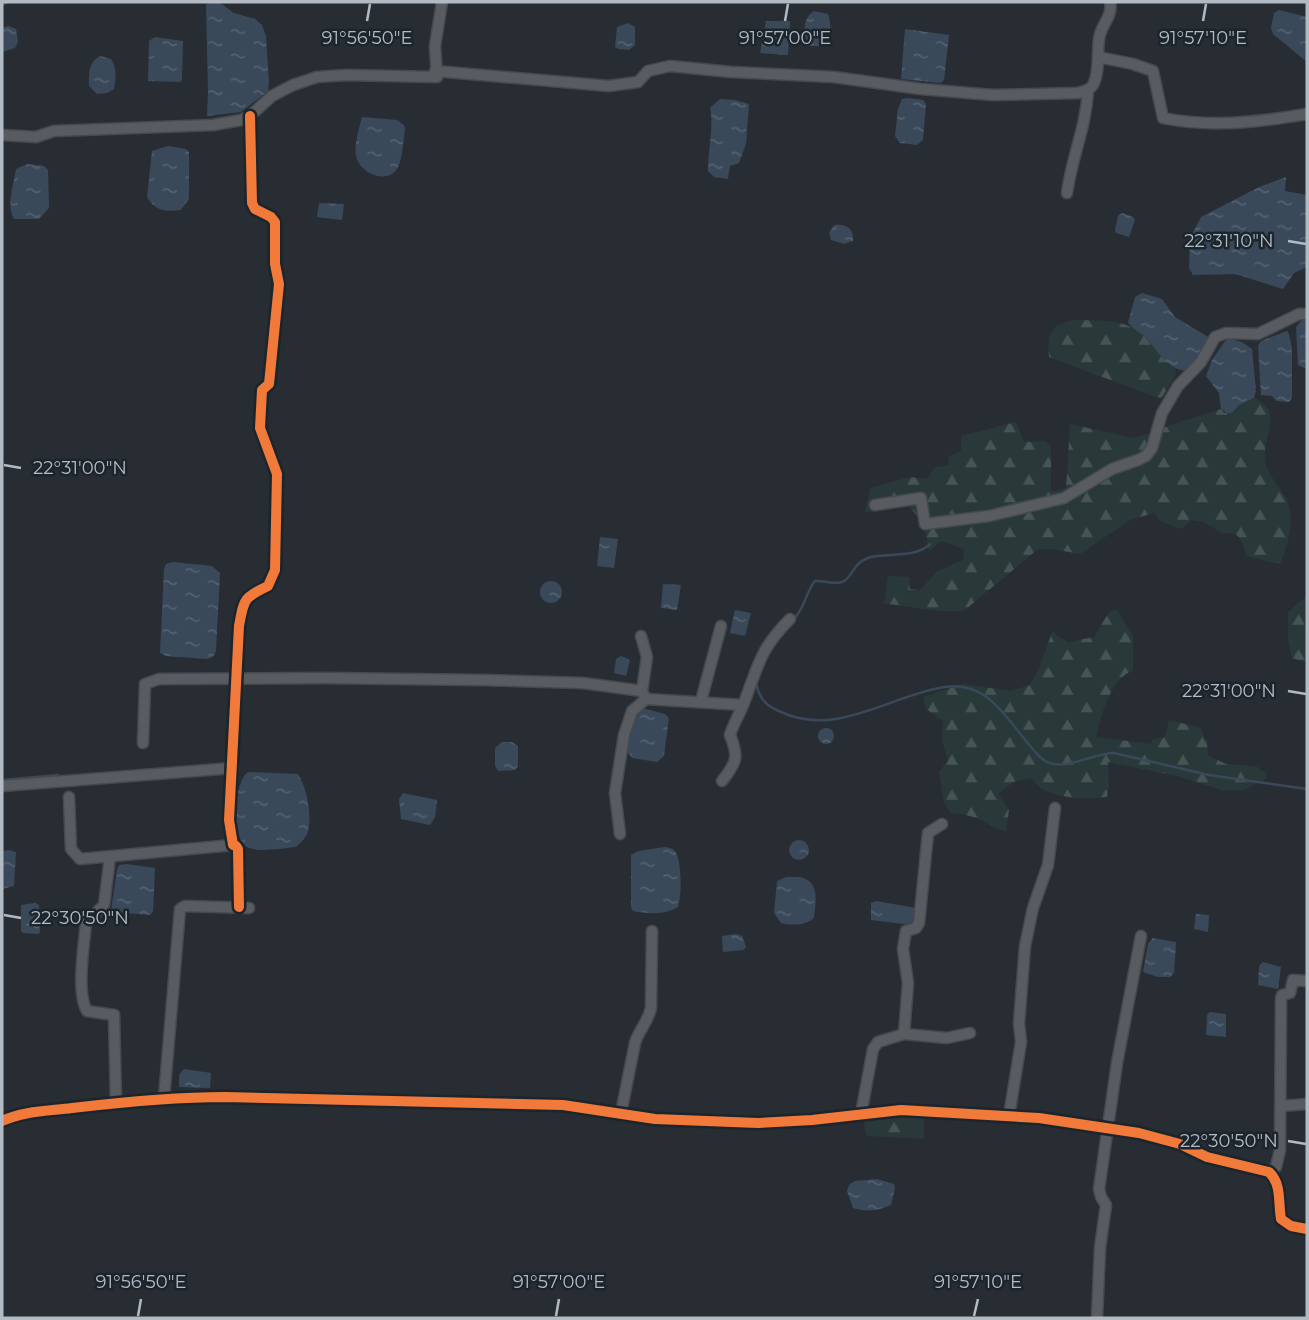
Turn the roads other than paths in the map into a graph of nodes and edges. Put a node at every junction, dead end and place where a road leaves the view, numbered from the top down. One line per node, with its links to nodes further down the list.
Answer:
1 (442, 2): 4 (street)
2 (1110, 2): 3 (street)
3 (1098, 57): 5 (street); 6 (street)
4 (435, 71): 5 (street); 7 (street)
5 (1087, 90): 9 (street)
6 (1307, 114)
7 (250, 116): 8 (street); 15 (street)
8 (2, 135)
9 (1067, 193)
10 (1307, 314): 11 (street)
11 (875, 505)
12 (790, 619): 18 (street)
13 (721, 626): 17 (street)
14 (641, 636): 16 (street)
15 (238, 679): 16 (street); 19 (street); 20 (street)
16 (644, 695): 17 (street); 26 (street)
17 (701, 701): 18 (street)
18 (743, 705): 21 (street)
19 (143, 743)
20 (233, 768): 22 (street); 27 (street)
21 (722, 781)
22 (2, 786)
23 (69, 797): 28 (street)
24 (1055, 808): 40 (street)
25 (942, 824): 33 (street)
26 (620, 834)
27 (233, 845): 28 (street); 34 (street)
28 (110, 857): 35 (street)
29 (652, 930): 38 (street)
30 (1142, 936): 42 (street)
31 (1307, 981): 37 (street)
32 (970, 1033): 33 (street)
33 (904, 1034): 39 (street)
34 (164, 1098): 35 (street); 38 (street)
35 (116, 1103): 41 (street)
36 (1307, 1104): 37 (street)
37 (1281, 1106): 43 (street)
38 (621, 1113): 39 (street)
39 (861, 1114): 40 (street)
40 (1009, 1116): 42 (street)
41 (2, 1121)
42 (1108, 1128): 43 (street); 45 (street)
43 (1269, 1172): 44 (street)
44 (1307, 1229)
45 (1097, 1318)

